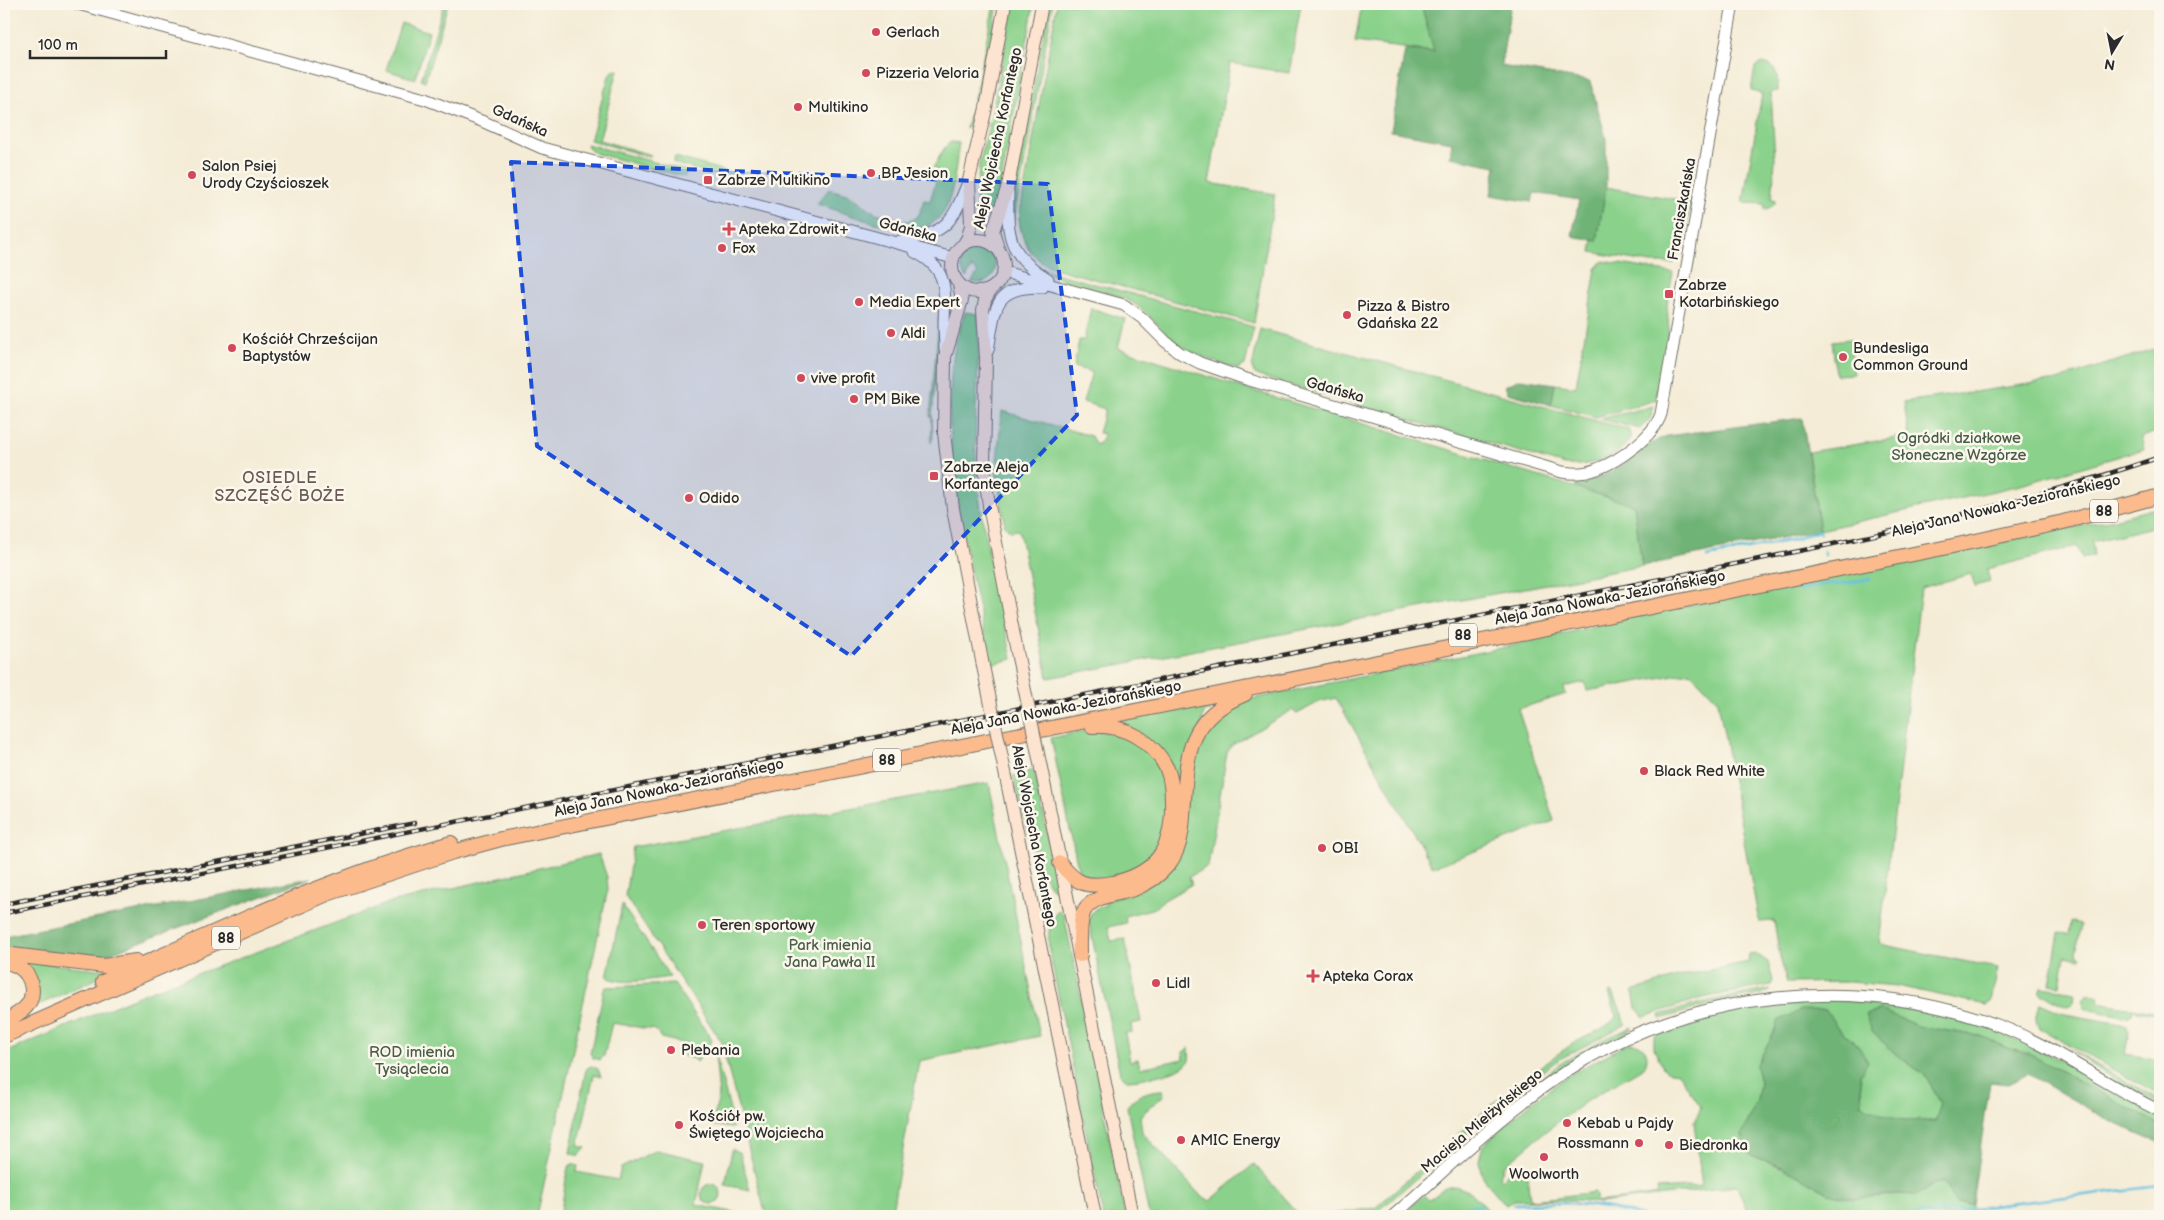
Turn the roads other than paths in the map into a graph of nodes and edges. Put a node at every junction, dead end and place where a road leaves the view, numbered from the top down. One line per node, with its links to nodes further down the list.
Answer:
1 (78, 4): 7 (street, Gdańska)
2 (1005, 4): 5 (main road, Aleja Wojciecha Korfantego)
3 (1042, 4): 6 (main road, Aleja Wojciecha Korfantego)
4 (1733, 4): 17 (street, Franciszkańska)
5 (968, 180): 7 (street); 8 (main road, Aleja Wojciecha Korfantego)
6 (1008, 186): 9 (main road, Aleja Wojciecha Korfantego); 13 (street)
7 (896, 242): 10 (street, Gdańska); 15 (street)
8 (964, 244): 9 (main road); 10 (main road)
9 (998, 248): 11 (main road)
10 (953, 258): 12 (main road)
11 (1004, 272): 13 (street, Gdańska); 14 (main road)
12 (958, 284): 14 (main road); 15 (main road, Aleja Wojciecha Korfantego)
13 (1060, 287): 16 (street); 17 (street, Gdańska)
14 (991, 289): 16 (main road, Aleja Wojciecha Korfantego)
15 (945, 357): 30 (main road, Aleja Wojciecha Korfantego, bridge)
16 (986, 359): 22 (main road, Aleja Wojciecha Korfantego, bridge)
17 (1659, 419)
18 (2160, 487): 23 (main road, Aleja Jana Nowaka-Jeziorańskiego / 88)
19 (2160, 496): 20 (main road, Aleja Jana Nowaka-Jeziorańskiego / 88)
20 (1271, 683): 21 (main road, Aleja Jana Nowaka-Jeziorańskiego / 88); 25 (main road)
21 (1046, 728): 22 (main road); 28 (main road, Aleja Jana Nowaka-Jeziorańskiego / 88)
22 (1060, 863): 25 (main road, Aleja Wojciecha Korfantego)
23 (168, 953): 24 (main road); 27 (main road, Aleja Jana Nowaka-Jeziorańskiego / 88)
24 (4, 954)
25 (1080, 955): 31 (main road, Aleja Wojciecha Korfantego)
26 (4, 961): 27 (main road)
27 (4, 1024)
28 (4, 1036)
29 (2160, 1111): 32 (street, Macieja Mielżyńskiego)
30 (1095, 1216)
31 (1132, 1216)
32 (1392, 1216)

